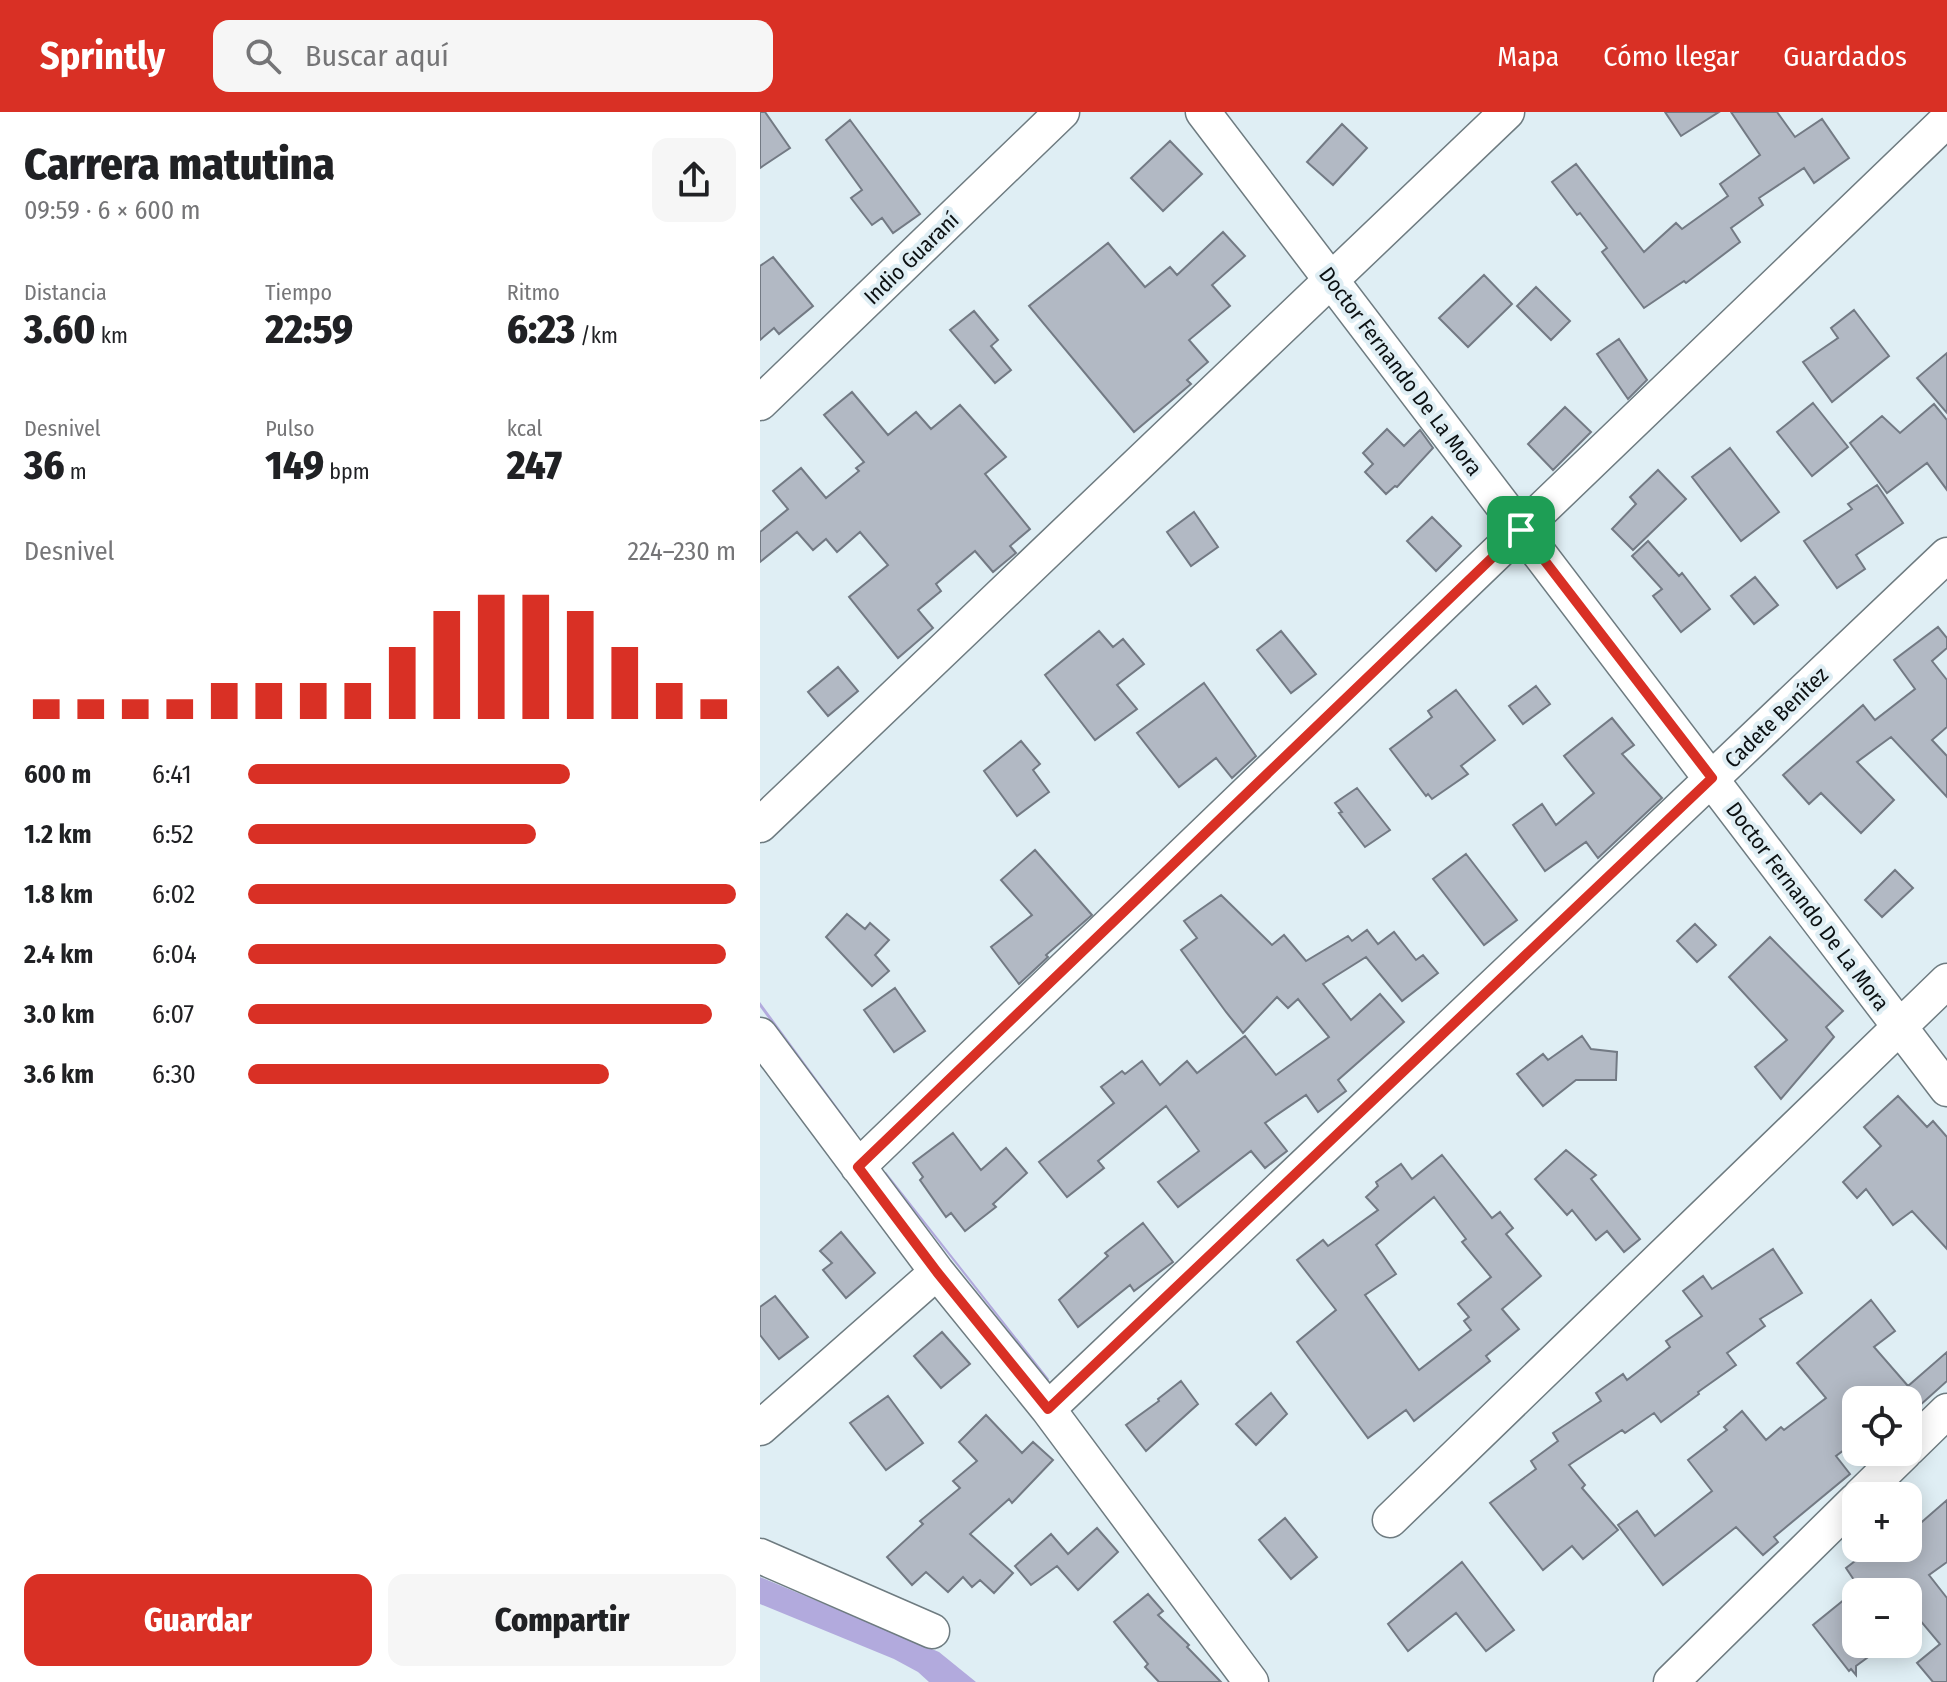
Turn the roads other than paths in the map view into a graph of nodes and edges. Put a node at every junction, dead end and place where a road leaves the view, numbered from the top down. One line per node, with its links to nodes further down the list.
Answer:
1 (1062, 112): 6 (street, Indio Guaraní)
2 (1203, 112): 5 (street, Doctor Fernando De La Mora)
3 (1507, 112): 5 (street)
4 (1947, 120): 7 (street)
5 (1331, 280): 7 (street, Doctor Fernando De La Mora); 10 (street)
6 (760, 403)
7 (1521, 530): 9 (street, Doctor Fernando De La Mora); 15 (street)
8 (1947, 555): 9 (street, Cadete Benítez)
9 (1712, 778): 12 (street, Doctor Fernando De La Mora); 17 (street, Cadete Benítez)
10 (760, 825)
11 (1947, 981): 12 (street)
12 (1899, 1027): 14 (street, Doctor Fernando De La Mora); 24 (street)
13 (760, 1035): 15 (street)
14 (1947, 1089)
15 (858, 1167): 16 (street)
16 (937, 1272): 17 (street); 19 (street)
17 (1048, 1409): 27 (street)
18 (1947, 1411): 20 (street)
19 (760, 1428)
20 (1922, 1435)
21 (1891, 1466): 22 (street)
22 (1874, 1482)
23 (1842, 1514): 28 (street)
24 (1390, 1520)
25 (760, 1556): 26 (street)
26 (932, 1631)
27 (1251, 1682)
28 (1671, 1682)

